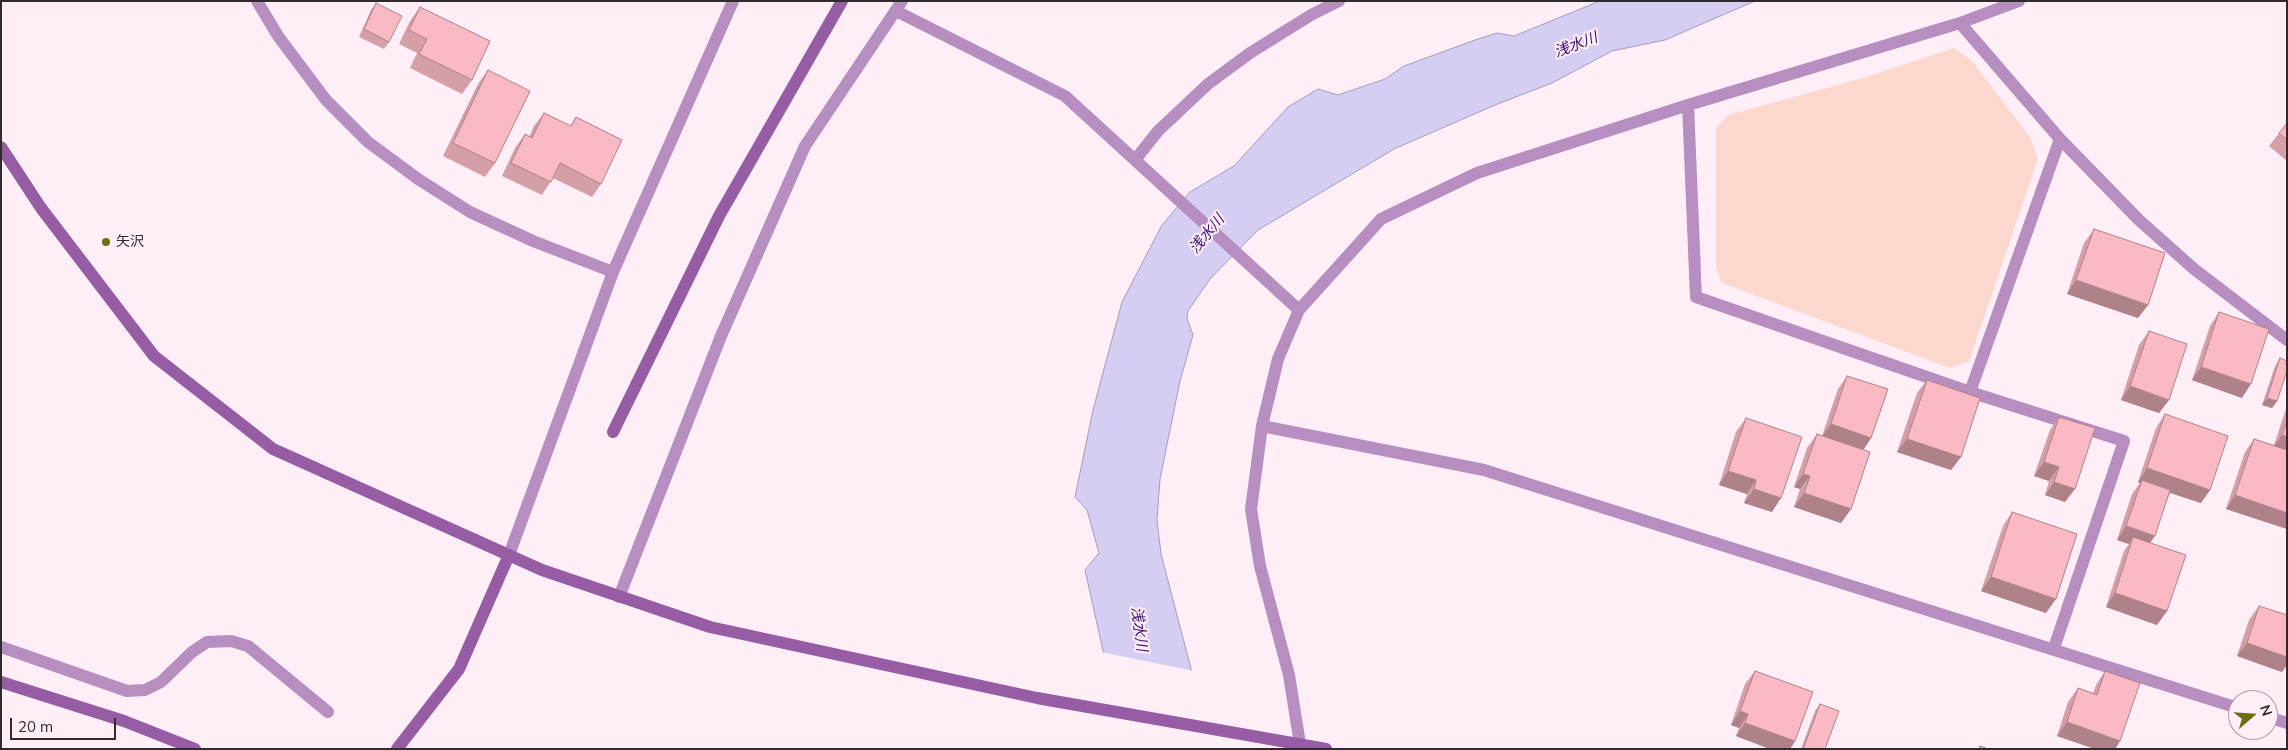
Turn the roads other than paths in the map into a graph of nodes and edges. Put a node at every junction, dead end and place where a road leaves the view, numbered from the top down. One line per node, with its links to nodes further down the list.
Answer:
1 (257, 1): 12 (street)
2 (733, 1): 12 (street)
3 (842, 1): 17 (street)
4 (1339, 1): 11 (street)
5 (2019, 1): 7 (street)
6 (899, 6): 11 (street); 19 (street)
7 (1960, 23): 8 (street); 9 (street)
8 (1688, 105): 13 (street); 15 (street)
9 (2060, 139): 14 (street); 15 (street)
10 (1, 147): 18 (street)
11 (1135, 160): 13 (street)
12 (613, 272): 18 (street)
13 (1299, 310): 16 (street)
14 (2287, 340)
15 (1970, 392): 21 (street)
16 (1262, 426): 21 (street); 25 (street)
17 (613, 432)
18 (509, 555): 19 (street); 27 (street)
19 (619, 597): 25 (street)
20 (1, 647): 24 (street)
21 (2054, 648): 23 (street)
22 (1, 682): 26 (street)
23 (2228, 705)
24 (328, 712)
25 (1300, 744): 28 (street)
26 (195, 749)
27 (397, 749)
28 (1326, 749)

